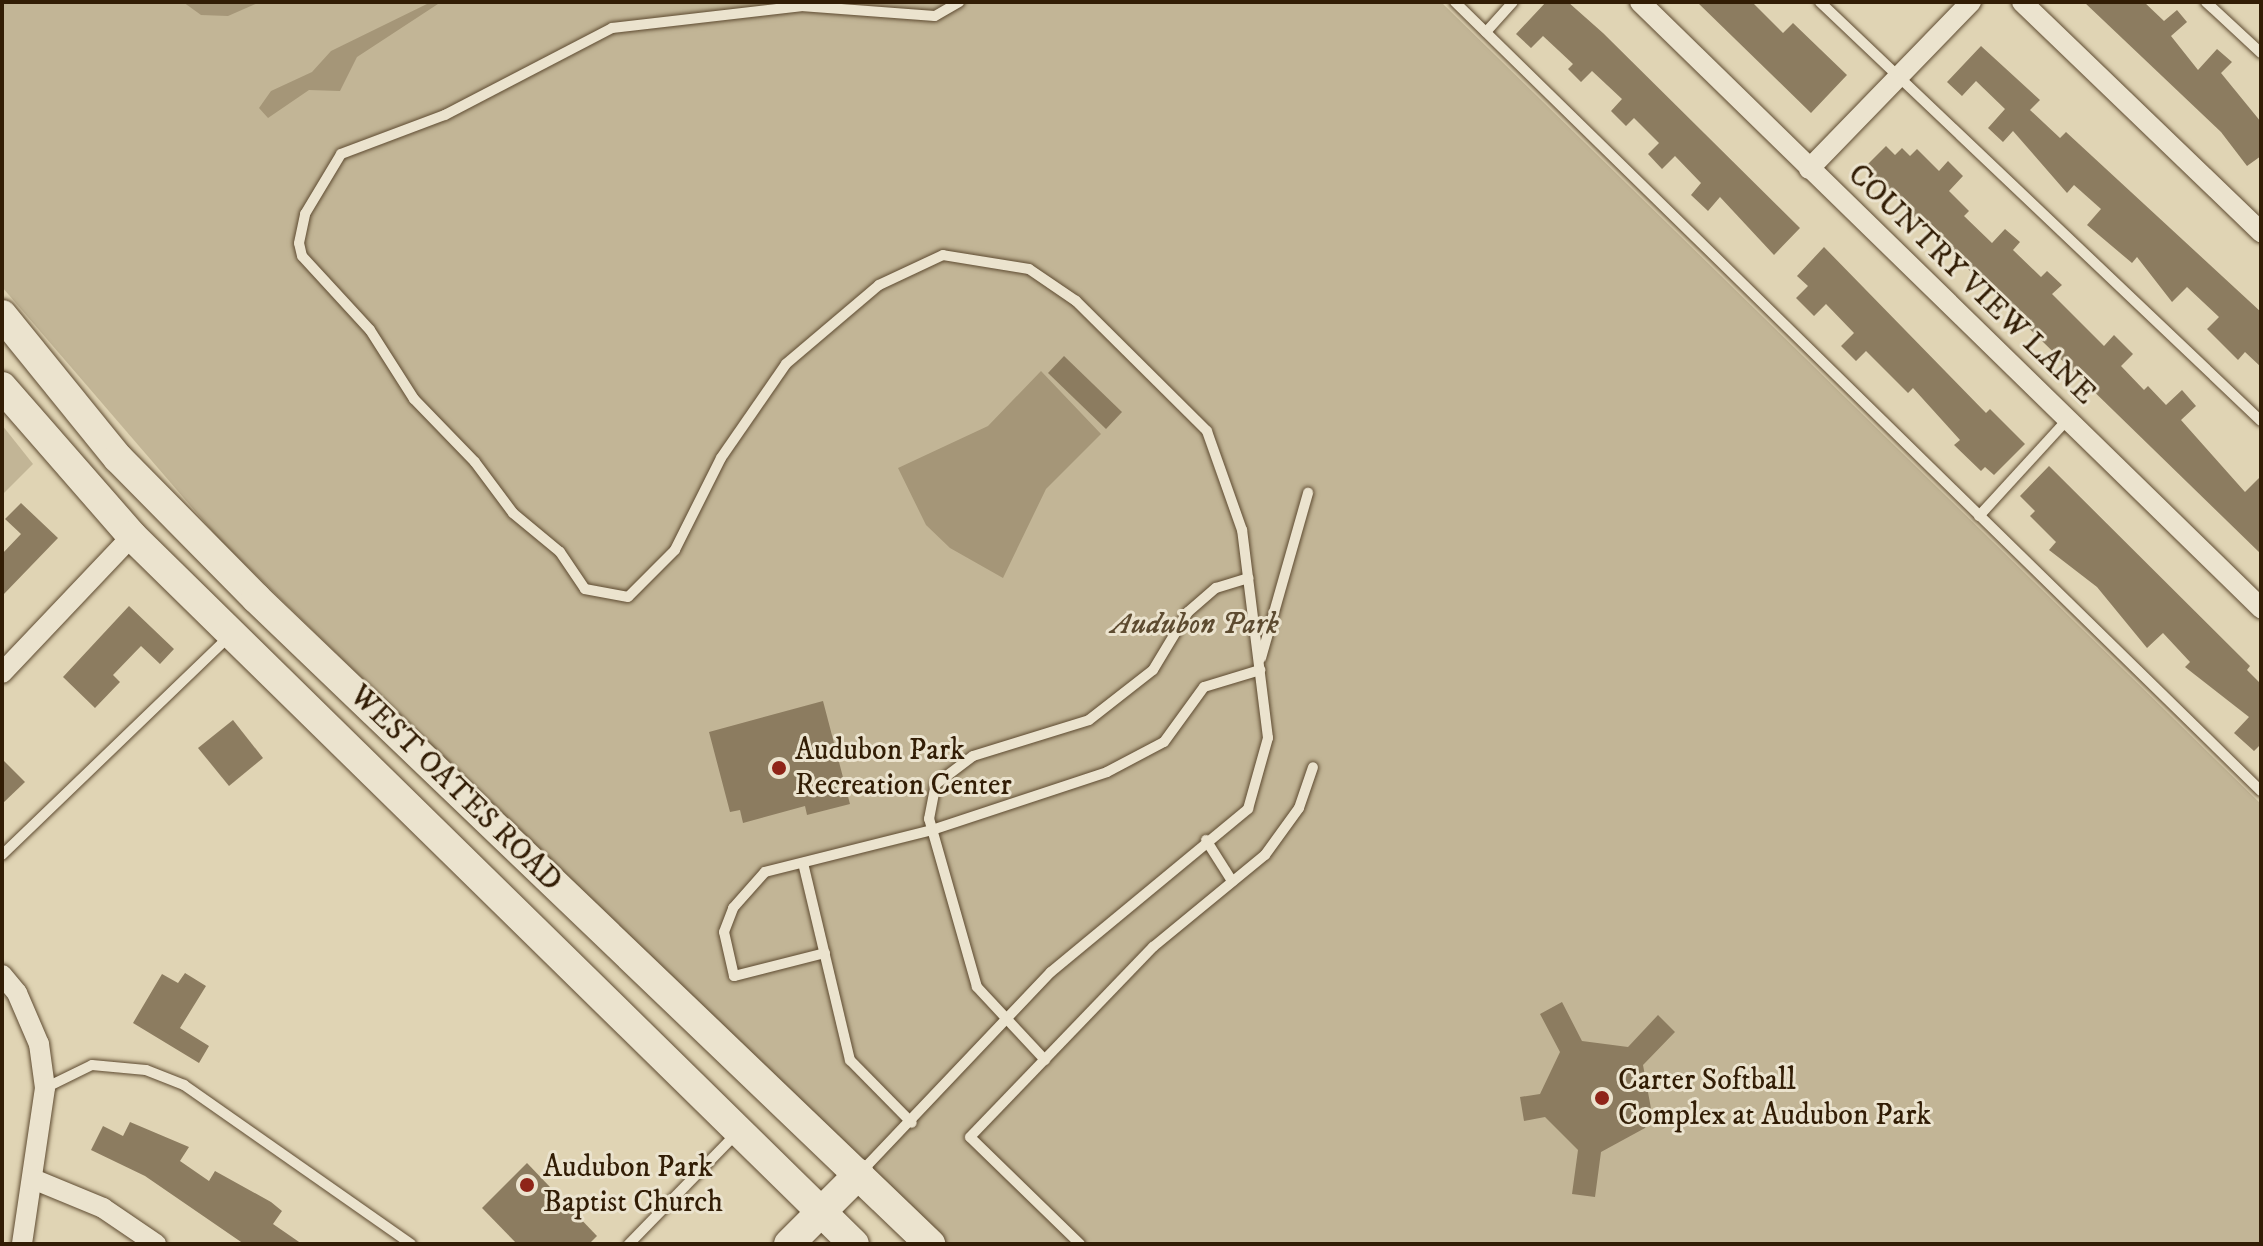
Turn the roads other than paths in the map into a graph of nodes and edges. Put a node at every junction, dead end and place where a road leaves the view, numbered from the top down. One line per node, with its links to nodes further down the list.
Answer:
1 (959, 2): 9 (lane)
2 (1455, 2): 10 (lane)
3 (1513, 2): 10 (lane)
4 (1640, 2): 13 (street, COUNTRY VIEW LANE)
5 (1820, 2): 12 (lane)
6 (1971, 2): 12 (street)
7 (2022, 2): 14 (street)
8 (2206, 2): 11 (lane)
9 (803, 4): 23 (lane)
10 (1486, 32): 21 (lane)
11 (2261, 53)
12 (1897, 78): 13 (street); 18 (lane)
13 (1809, 169): 17 (street, COUNTRY VIEW LANE)
14 (2261, 232)
15 (2, 315): 19 (main road, WEST OATES ROAD)
16 (2, 387): 22 (main road, WEST OATES ROAD)
17 (2066, 421): 21 (lane); 25 (street, COUNTRY VIEW LANE)
18 (2261, 421)
19 (118, 458): 22 (main road); 24 (main road, WEST OATES ROAD)
20 (1308, 493): 27 (lane)
21 (1979, 516): 30 (lane)
22 (132, 536): 24 (main road); 26 (main road, WEST OATES ROAD); 28 (street)
23 (1248, 578): 27 (lane); 31 (lane)
24 (256, 598): 43 (main road, WEST OATES ROAD)
25 (2261, 608)
26 (232, 634): 33 (lane); 42 (main road, WEST OATES ROAD)
27 (1260, 667): 31 (lane); 32 (lane)
28 (2, 673)
29 (1313, 767): 35 (lane)
30 (2261, 791)
31 (932, 830): 34 (lane); 38 (lane)
32 (1206, 840): 35 (lane); 38 (lane)
33 (2, 855)
34 (803, 863): 36 (lane); 36 (lane)
35 (1232, 881): 39 (lane)
36 (825, 953): 41 (lane)
37 (2, 975): 40 (street)
38 (1006, 1022): 39 (lane); 41 (lane)
39 (1045, 1060): 53 (lane)
40 (45, 1088): 44 (street); 48 (lane)
41 (912, 1123): 43 (lane)
42 (739, 1131): 45 (main road, WEST OATES ROAD); 49 (lane)
43 (859, 1174): 45 (main road); 52 (main road, WEST OATES ROAD)
44 (33, 1179): 46 (street); 47 (street)
45 (821, 1212): 50 (main road); 51 (main road, WEST OATES ROAD)
46 (22, 1244)
47 (156, 1244)
48 (411, 1244)
49 (629, 1244)
50 (789, 1244)
51 (854, 1244)
52 (930, 1244)
53 (1080, 1244)

